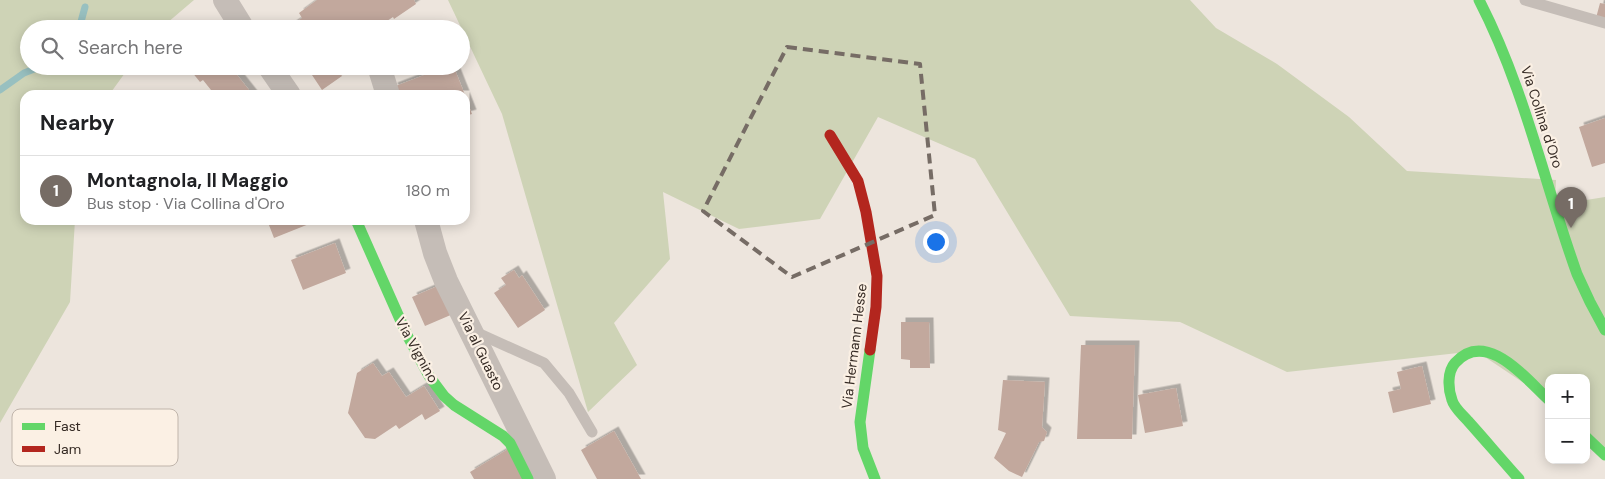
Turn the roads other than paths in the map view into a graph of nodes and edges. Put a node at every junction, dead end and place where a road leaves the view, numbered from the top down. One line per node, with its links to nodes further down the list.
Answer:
1 (226, 0): 4 (street)
2 (1479, 0): 13 (street, Via Collina d'Oro)
3 (1525, 0): 5 (lane)
4 (238, 20)
5 (1605, 23)
6 (275, 75): 8 (street)
7 (382, 75): 9 (street)
8 (286, 90)
9 (387, 90)
10 (830, 134): 21 (street, Via Hermann Hesse)
11 (358, 225): 19 (street, Via Vignino)
12 (427, 225): 14 (street, Via al Guasto)
13 (1605, 330)
14 (472, 331): 16 (lane); 20 (street, Via al Guasto)
15 (1545, 396): 22 (street)
16 (592, 432)
17 (1590, 441): 18 (street)
18 (1605, 455)
19 (528, 479)
20 (544, 479)
21 (875, 479)
22 (1519, 479)

